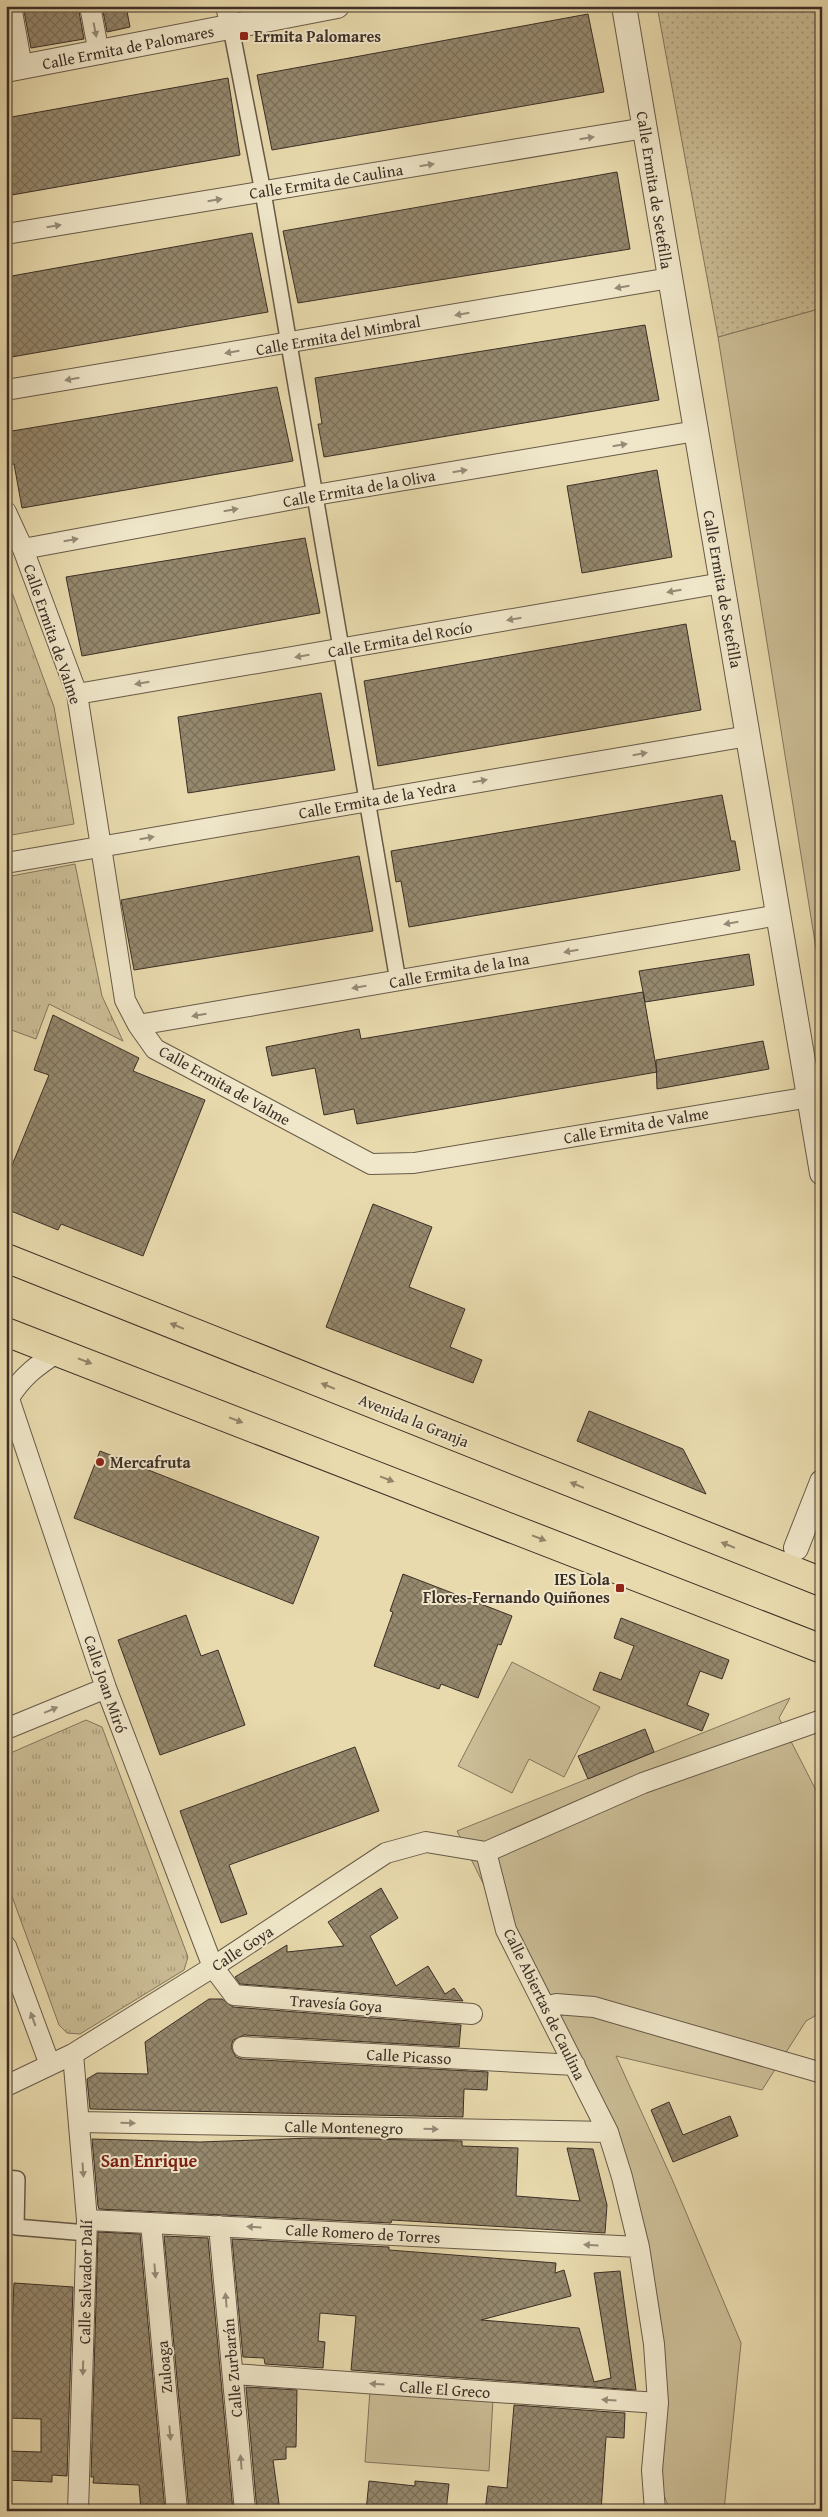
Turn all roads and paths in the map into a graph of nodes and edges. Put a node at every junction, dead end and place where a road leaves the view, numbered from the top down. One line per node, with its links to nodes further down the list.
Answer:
1 (11, 6): 7 (street)
2 (90, 6): 6 (street, one-way to 6)
3 (337, 6): 5 (street, Calle Ermita de Palomares)
4 (624, 6): 8 (street, Calle Ermita de Setefilla)
5 (229, 17): 6 (street, Calle Ermita de Palomares); 9 (street)
6 (99, 54): 7 (street, Calle Ermita de Palomares)
7 (14, 68)
8 (645, 128): 9 (street, Calle Ermita de Caulina, one-way to 8); 11 (street, Calle Ermita de Setefilla)
9 (263, 192): 10 (street, Calle Ermita de Caulina, one-way to 9); 12 (street)
10 (6, 234)
11 (670, 278): 12 (street, Calle Ermita del Mimbral, one-way to 12); 14 (street, Calle Ermita de Setefilla)
12 (289, 343): 13 (street, Calle Ermita del Mimbral, one-way to 13); 15 (street)
13 (6, 390)
14 (696, 431): 15 (street, Calle Ermita de la Oliva, one-way to 14); 18 (street, Calle Ermita de Setefilla)
15 (315, 495): 17 (street, Calle Ermita de la Oliva, one-way to 15); 19 (street)
16 (6, 512): 17 (street, Calle Ermita de Valme)
17 (23, 548): 20 (street, Calle Ermita de Valme)
18 (722, 583): 19 (street, Calle Ermita del Rocío, one-way to 19); 21 (street, Calle Ermita de Setefilla)
19 (342, 650): 20 (street, Calle Ermita del Rocío, one-way to 20); 22 (street)
20 (77, 694): 23 (street, Calle Ermita de Valme)
21 (748, 736): 22 (street, Calle Ermita de la Yedra, one-way to 21); 25 (street, Calle Ermita de Setefilla)
22 (367, 800): 23 (street, Calle Ermita de la Yedra, one-way to 22); 26 (street)
23 (99, 846): 24 (street, Calle Ermita de la Yedra); 27 (street, Calle Ermita de Valme)
24 (6, 863)
25 (779, 915): 26 (street, Calle Ermita de la Ina, one-way to 26); 28 (street, Calle Ermita de Setefilla)
26 (398, 981): 27 (street, Calle Ermita de la Ina, one-way to 27)
27 (138, 1025): 28 (street, Calle Ermita de Valme)
28 (810, 1097): 29 (street, Calle Ermita de Setefilla)
29 (822, 1173)
30 (6, 1258): 36 (main road, Avenida la Granja, one-way to 30)
31 (6, 1332): 32 (main road)
32 (59, 1352): 33 (street, Calle Joan Miró); 38 (main road, one-way to 38)
33 (7, 1395): 39 (street, Calle Joan Miró)
34 (822, 1482): 35 (street)
35 (796, 1548): 36 (street); 37 (street)
36 (766, 1560): 37 (main road, Avenida la Granja)
37 (816, 1580)
38 (822, 1649)
39 (106, 1688): 41 (street, one-way to 39); 44 (street, Calle Joan Miró)
40 (822, 1720): 42 (street)
41 (6, 1729)
42 (486, 1852): 44 (street, Calle Goya); 45 (street, Calle Abiertas de Caulina)
43 (6, 1946): 49 (street, one-way to 43)
44 (212, 1967): 46 (street, Travesía Goya); 48 (street, Calle Goya)
45 (546, 2007): 50 (street, Calle Abiertas de Caulina); 51 (street)
46 (472, 2014)
47 (243, 2047): 50 (street, Calle Picasso)
48 (74, 2054): 49 (street, Calle Goya); 53 (street, Calle Salvador Dalí)
49 (50, 2064): 52 (street, Calle Goya)
50 (575, 2065): 54 (street, Calle Abiertas de Caulina)
51 (822, 2073)
52 (6, 2086)
53 (79, 2122): 54 (street, Calle Montenegro, one-way to 54); 57 (street, Calle Salvador Dalí, one-way to 57)
54 (608, 2132): 59 (street, Calle Abiertas de Caulina)
55 (6, 2178): 57 (street)
56 (151, 2223): 57 (street, Calle Romero de Torres); 58 (street, Calle Romero de Torres); 64 (street, Zuloaga, one-way to 64)
57 (87, 2226): 63 (street, Calle Salvador Dalí, one-way to 63)
58 (219, 2226): 59 (street, Calle Romero de Torres, one-way to 58); 60 (street, Calle Zurbarán, one-way to 58)
59 (640, 2247): 61 (street, Calle Abiertas de Caulina)
60 (233, 2374): 61 (street, Calle El Greco, one-way to 60); 65 (street, Calle Zurbarán, one-way to 60)
61 (658, 2403): 62 (street, Calle Abiertas de Caulina)
62 (656, 2510)
63 (78, 2511)
64 (177, 2511)
65 (245, 2511)

